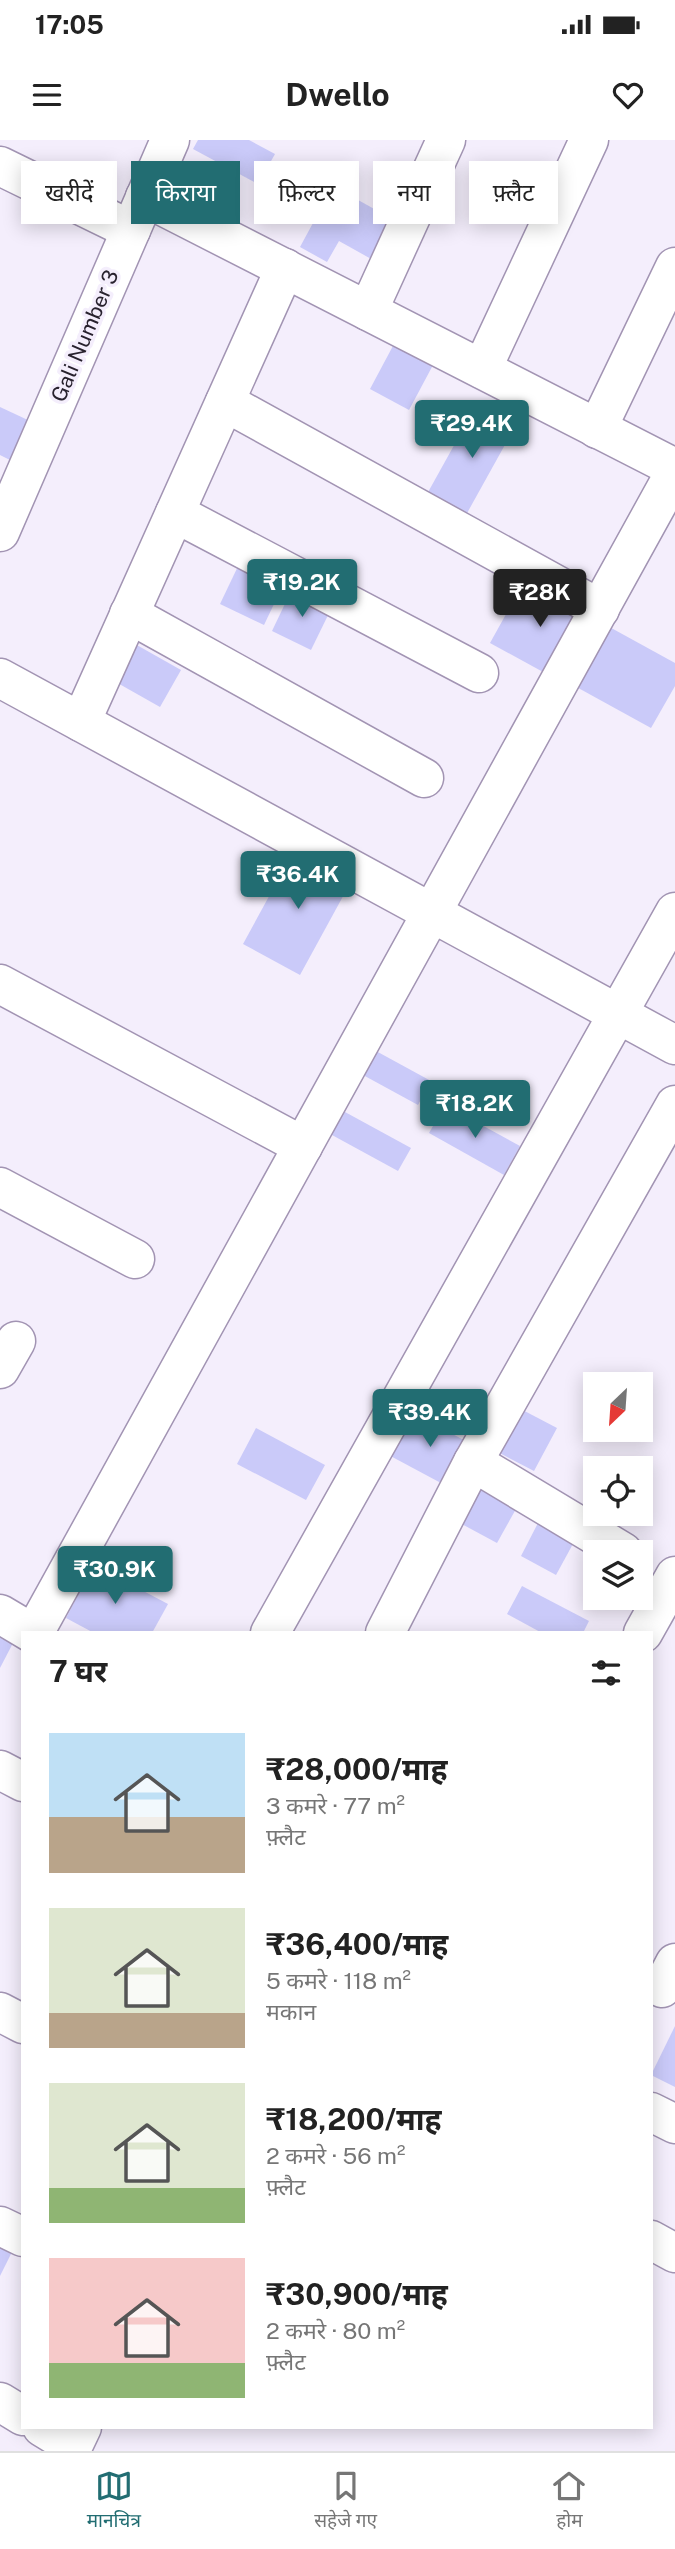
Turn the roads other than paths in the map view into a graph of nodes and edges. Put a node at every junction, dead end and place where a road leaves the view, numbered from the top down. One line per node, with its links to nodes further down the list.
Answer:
1 (170, 140): 4 (street, Gali Number 3)
2 (446, 140): 11 (street)
3 (589, 140): 12 (street)
4 (161, 161)
5 (0, 166): 6 (street)
6 (131, 212)
7 (133, 224): 16 (street, Gali Number 3)
8 (165, 224): 10 (street)
9 (675, 267): 14 (street)
10 (285, 268): 11 (street); 13 (street)
11 (368, 311): 12 (street)
12 (482, 369): 14 (street)
13 (225, 401): 17 (street); 19 (street)
14 (597, 429): 15 (street)
15 (675, 470): 19 (street)
16 (8, 492): 18 (street, Gali Number 3)
17 (175, 513): 20 (street); 21 (street)
18 (0, 532)
19 (600, 609): 26 (street)
20 (130, 614): 23 (street); 24 (street)
21 (479, 673)
22 (0, 678): 23 (street)
23 (81, 722): 26 (street)
24 (424, 778)
25 (675, 912): 28 (street)
26 (432, 913): 28 (street); 31 (street)
27 (0, 984): 31 (street)
28 (619, 1014): 29 (street); 40 (street)
29 (675, 1045)
30 (675, 1105): 34 (street)
31 (303, 1146): 39 (street)
32 (0, 1187): 33 (street)
33 (135, 1259)
34 (473, 1462): 35 (street); 41 (street)
35 (603, 1540)
36 (666, 1576): 42 (street)
37 (0, 1614): 38 (street)
38 (30, 1631)
39 (34, 1631)
40 (271, 1631)
41 (386, 1631)
42 (644, 1631)
43 (0, 1770): 44 (street)
44 (21, 1781)
45 (0, 2012): 46 (street)
46 (21, 2023)
47 (653, 2113): 48 (street)
48 (675, 2124)
49 (0, 2225): 50 (street)
50 (21, 2236)
51 (653, 2241): 52 (street)
52 (675, 2253)
53 (0, 2402): 54 (street)
54 (21, 2415)

